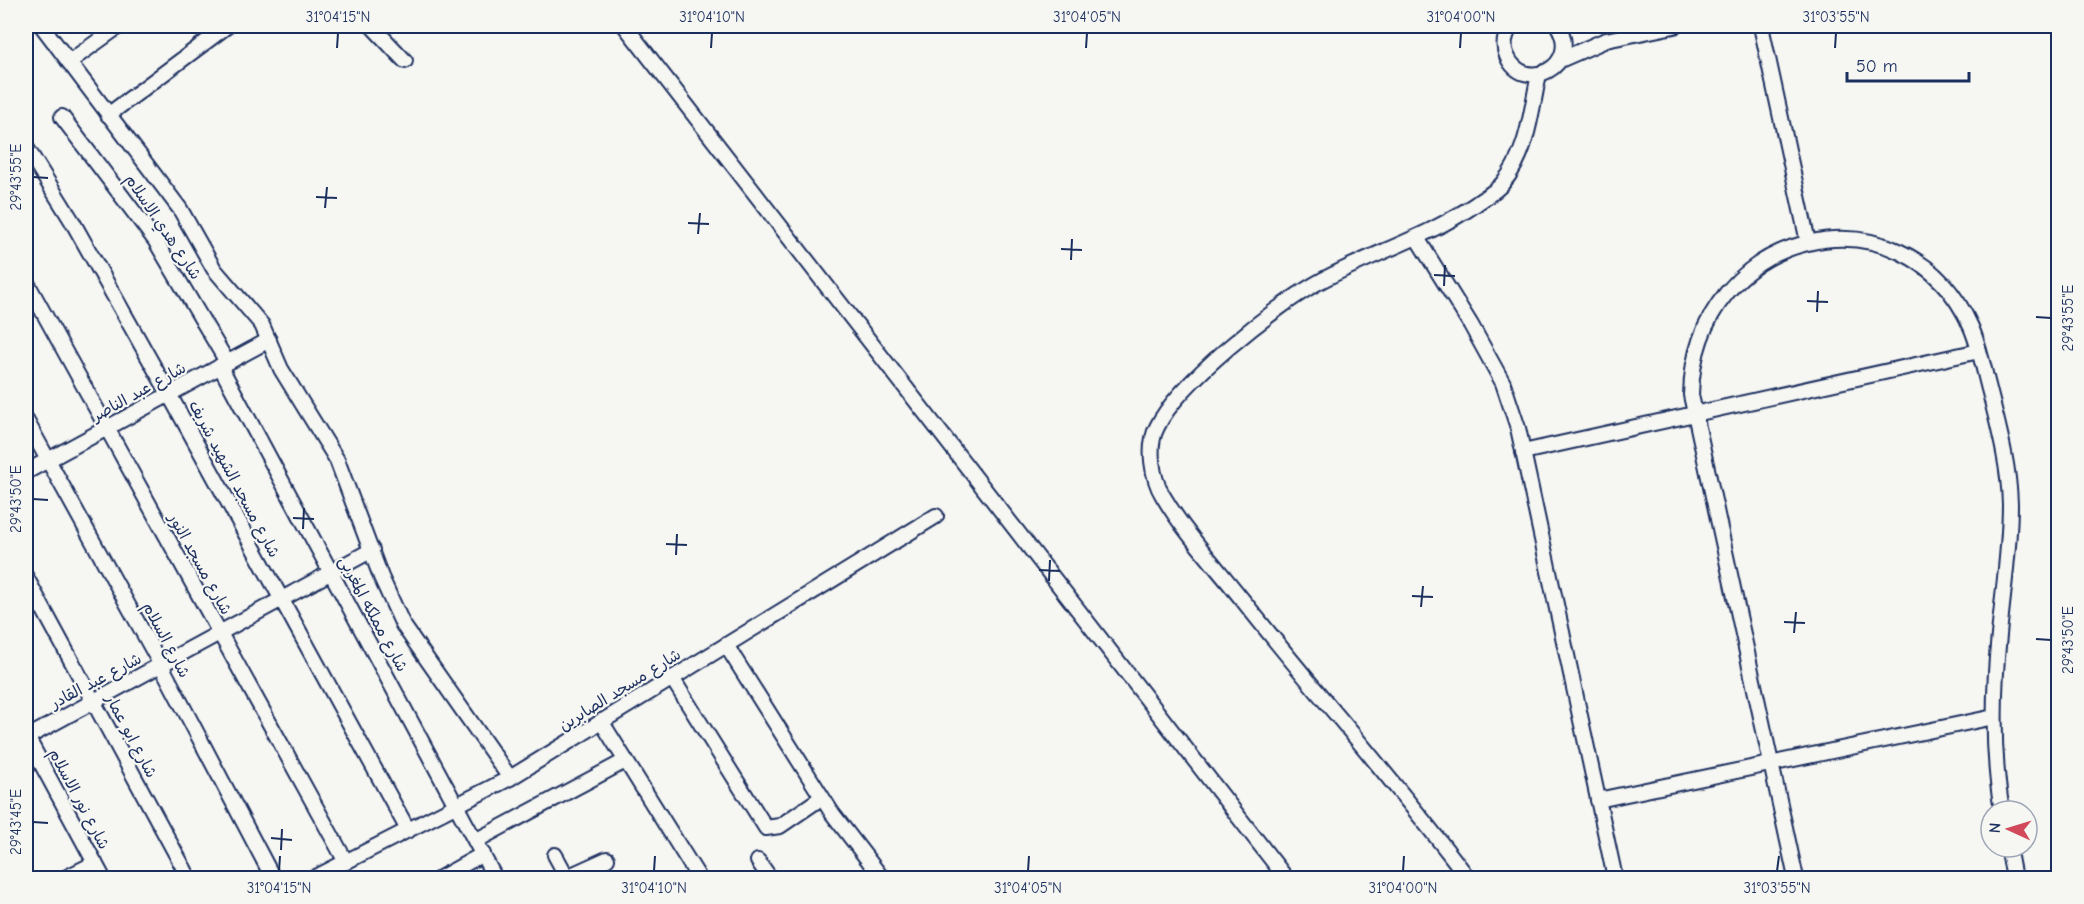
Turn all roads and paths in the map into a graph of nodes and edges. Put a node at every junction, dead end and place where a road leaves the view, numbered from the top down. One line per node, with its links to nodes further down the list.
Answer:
1 (42, 26): 12 (street)
2 (119, 26): 12 (street)
3 (224, 26): 14 (street)
4 (372, 26): 11 (street)
5 (625, 26): 72 (street)
6 (1558, 26): 10 (street)
7 (1674, 26): 10 (street)
8 (1761, 26): 18 (street)
9 (1508, 28): 13 (street)
10 (1560, 60): 13 (street)
11 (405, 61)
12 (69, 62): 14 (street)
13 (1539, 74): 17 (street)
14 (108, 115): 20 (street)
15 (62, 117): 22 (street, شارع هدي الاسلام)
16 (26, 147): 23 (street, شارع مسجد الشهيد شريف)
17 (1417, 238): 27 (street); 73 (street)
18 (1808, 242): 21 (street); 24 (street)
19 (26, 281): 26 (street, شارع مسجد النور)
20 (269, 340): 22 (street, شارع عبد الناصر); 31 (street)
21 (1979, 351): 24 (street); 42 (street)
22 (224, 364): 23 (street, شارع عبد الناصر); 32 (street, شارع مملكه المغربى)
23 (169, 394): 26 (street, شارع عبد الناصر); 34 (street, شارع مسجد الشهيد شريف)
24 (1694, 416): 27 (street); 46 (street)
25 (26, 420): 28 (street, شارع السلام)
26 (107, 429): 28 (street, شارع عبد الناصر); 37 (street, شارع مسجد النور)
27 (1523, 452): 50 (street)
28 (49, 460): 29 (street, شارع عبد الناصر); 39 (street, شارع السلام)
29 (26, 472)
30 (936, 516): 38 (street, شارع مسجد الصابرين)
31 (372, 550): 32 (street, شارع عبد القادر); 47 (street)
32 (332, 572): 34 (street, شارع عبد القادر); 51 (street, شارع مملكه المغربى)
33 (26, 578): 35 (street, شارع ابو عمار)
34 (281, 600): 37 (street, شارع عبد القادر); 52 (street, شارع مسجد الشهيد شريف)
35 (40, 604): 36 (street); 41 (street, شارع ابو عمار)
36 (26, 611)
37 (220, 633): 39 (street, شارع عبد القادر); 59 (street, شارع مسجد النور)
38 (726, 645): 40 (street, شارع مسجد الصابرين); 48 (street)
39 (160, 665): 41 (street, شارع عبد القادر); 65 (street, شارع السلام)
40 (672, 678): 43 (street, شارع مسجد الصابرين); 48 (street)
41 (93, 702): 44 (street, شارع عبد القادر); 64 (street, شارع ابو عمار)
42 (1994, 717): 46 (street); 49 (street)
43 (601, 722): 45 (street); 47 (street, شارع مسجد الصابرين)
44 (26, 737): 60 (street, شارع نور الاسلام)
45 (625, 761): 53 (street); 69 (street)
46 (1770, 763): 50 (street); 75 (street)
47 (510, 778): 51 (street, شارع مسجد الصابرين)
48 (821, 798): 71 (street)
49 (2000, 799)
50 (1598, 801): 74 (street)
51 (457, 805): 52 (street, شارع مسجد الصابرين); 53 (street, شارع مملكه المغربى)
52 (408, 830): 59 (street, شارع مسجد الصابرين)
53 (477, 840): 54 (street, شارع مملكه المغربى)
54 (483, 854): 67 (street); 68 (street, شارع مملكه المغربى)
55 (555, 855): 61 (street)
56 (607, 859): 61 (street)
57 (2010, 859): 76 (street)
58 (758, 861): 70 (street)
59 (346, 862): 66 (street, شارع مسجد الصابرين)
60 (95, 863): 62 (street); 63 (street, شارع نور الاسلام)
61 (566, 878)
62 (65, 879)
63 (104, 879)
64 (189, 879)
65 (273, 879)
66 (314, 879)
67 (440, 879)
68 (495, 879)
69 (699, 879)
70 (770, 879)
71 (882, 879)
72 (1286, 879)
73 (1468, 879)
74 (1615, 879)
75 (1796, 879)
76 (2014, 879)

